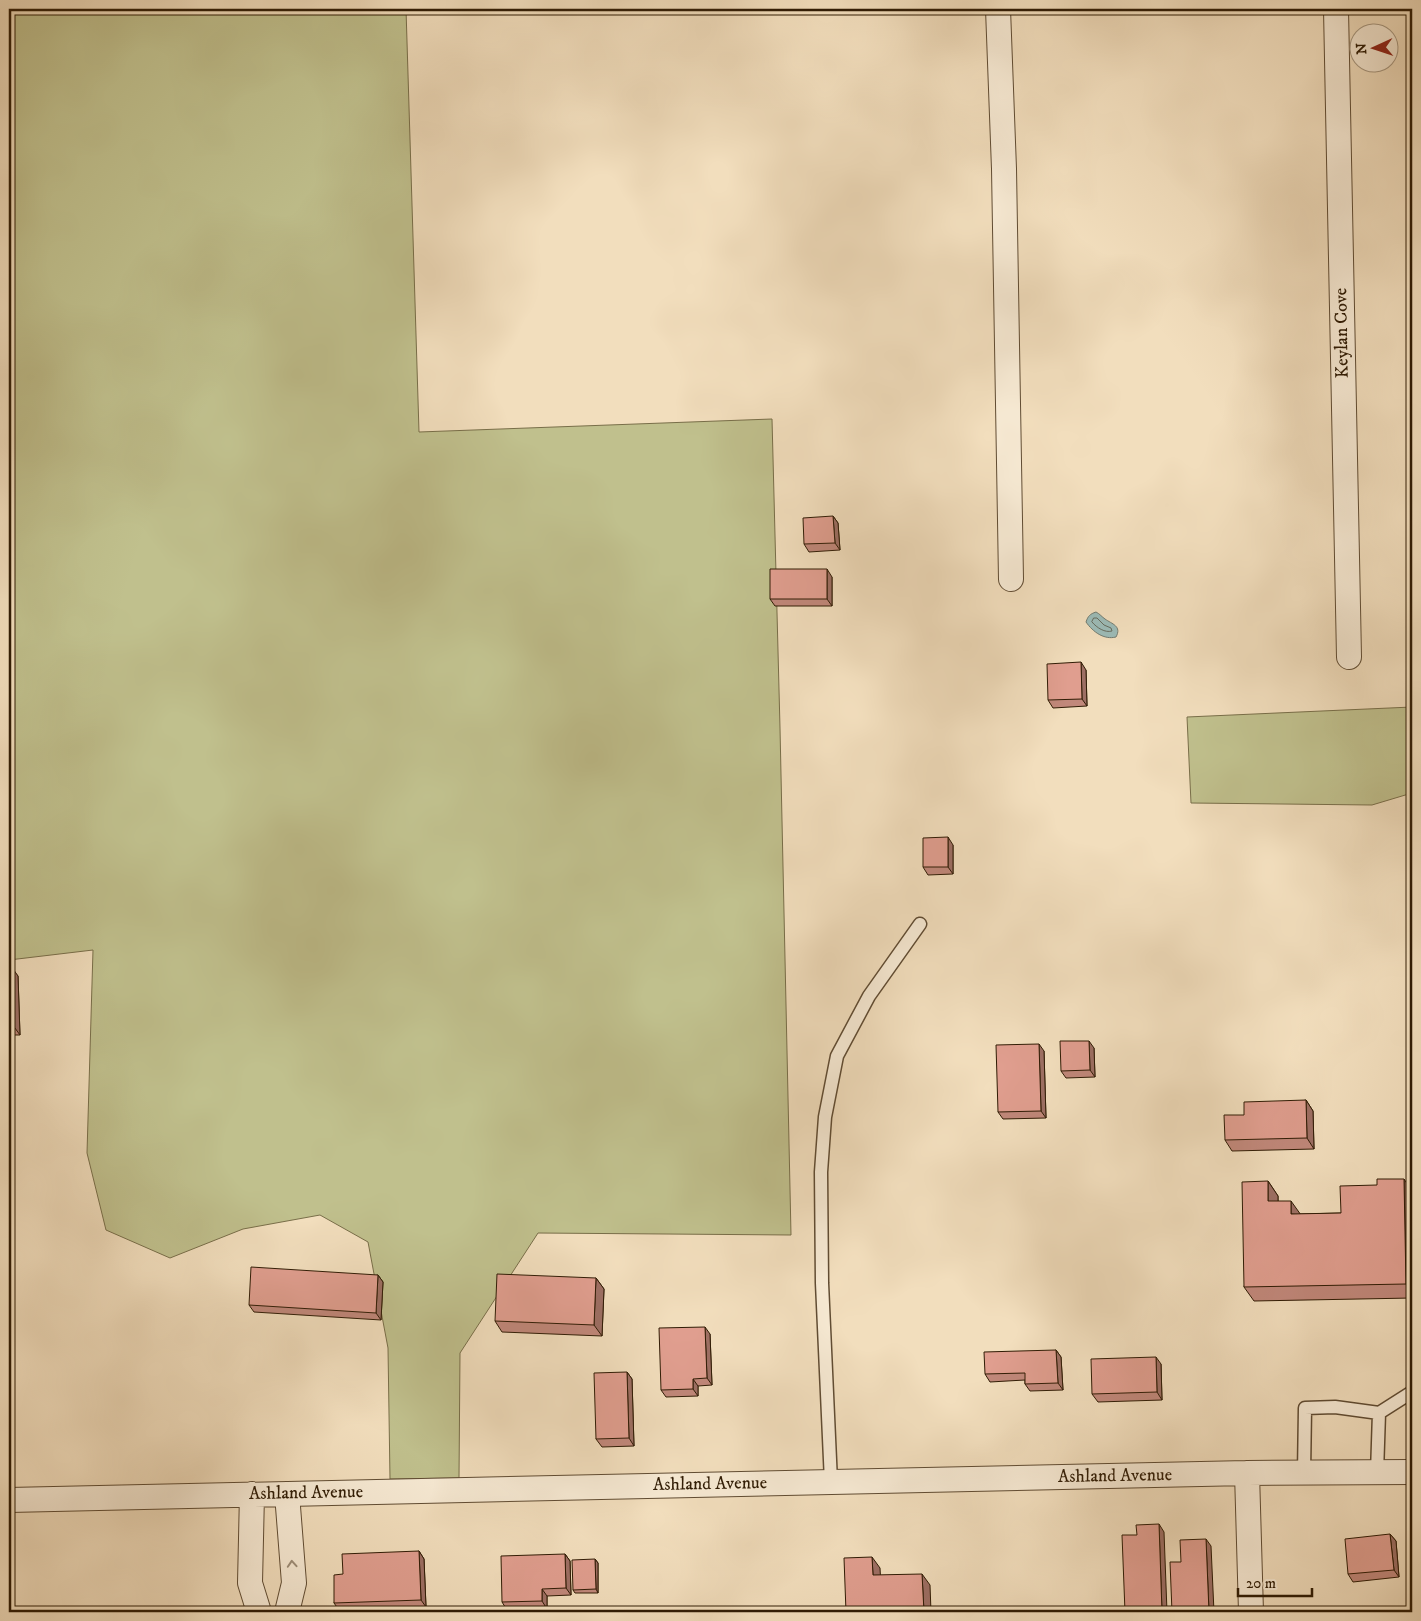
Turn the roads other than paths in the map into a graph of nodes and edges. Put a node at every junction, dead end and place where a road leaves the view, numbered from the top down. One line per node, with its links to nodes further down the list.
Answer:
1 (998, 9): 3 (street)
2 (1336, 9): 4 (street, Keylan Cove)
3 (1011, 579)
4 (1349, 657)
5 (920, 924): 12 (lane)
6 (1412, 1392): 7 (lane)
7 (1379, 1413): 10 (lane); 11 (lane)
8 (1412, 1472): 11 (street, Ashland Avenue)
9 (1247, 1473): 10 (street, Ashland Avenue); 12 (street, Ashland Avenue); 18 (street)
10 (1304, 1473): 11 (street, Ashland Avenue)
11 (1377, 1473)
12 (831, 1482): 14 (street, Ashland Avenue)
13 (252, 1494): 14 (street, Ashland Avenue); 15 (street, Ashland Avenue); 16 (street)
14 (287, 1494): 17 (street, one-way to 14)
15 (9, 1500)
16 (259, 1612)
17 (287, 1612)
18 (1251, 1612)

